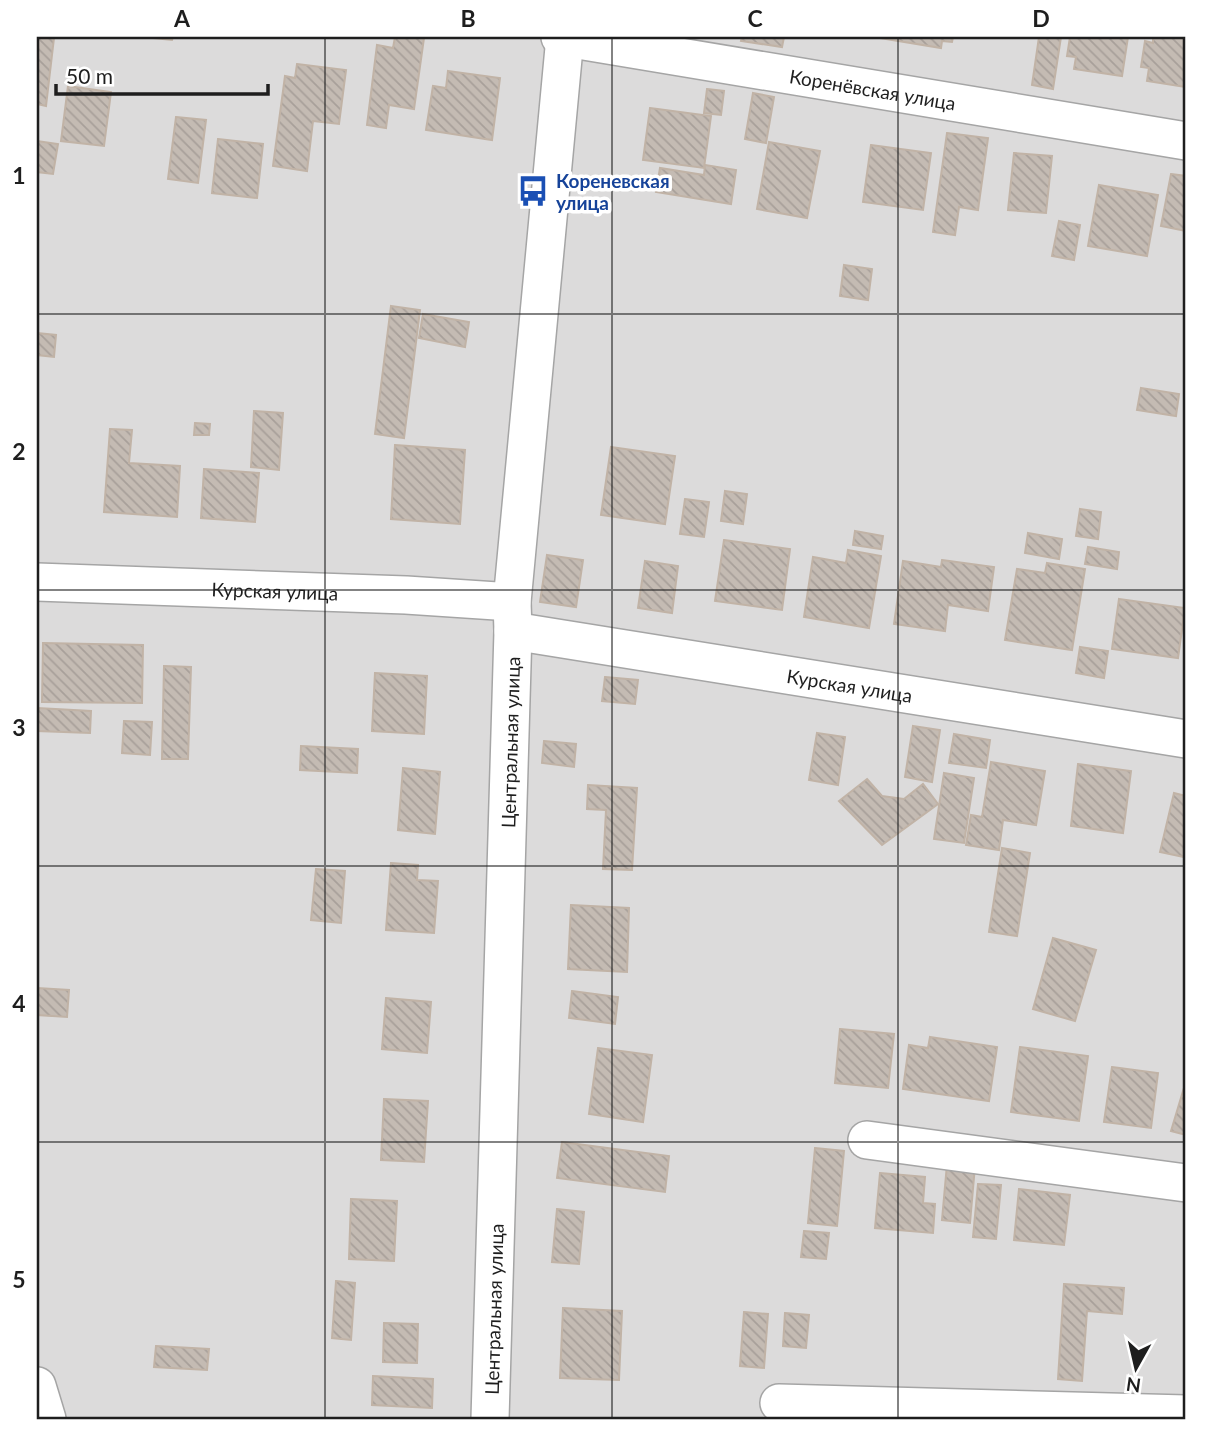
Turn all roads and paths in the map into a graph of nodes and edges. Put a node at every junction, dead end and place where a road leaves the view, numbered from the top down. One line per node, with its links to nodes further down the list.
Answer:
1 (562, 44): 2 (street, Коренёвская улица); 4 (street, Центральная улица)
2 (1186, 141)
3 (37, 582): 4 (street, Курская улица)
4 (512, 616): 5 (street, Курская улица); 12 (street, Центральная улица)
5 (1186, 738)
6 (867, 1140): 7 (street)
7 (1186, 1183)
8 (37, 1386): 11 (street)
9 (779, 1403): 10 (street)
10 (1186, 1414)
11 (47, 1419)
12 (490, 1419)

